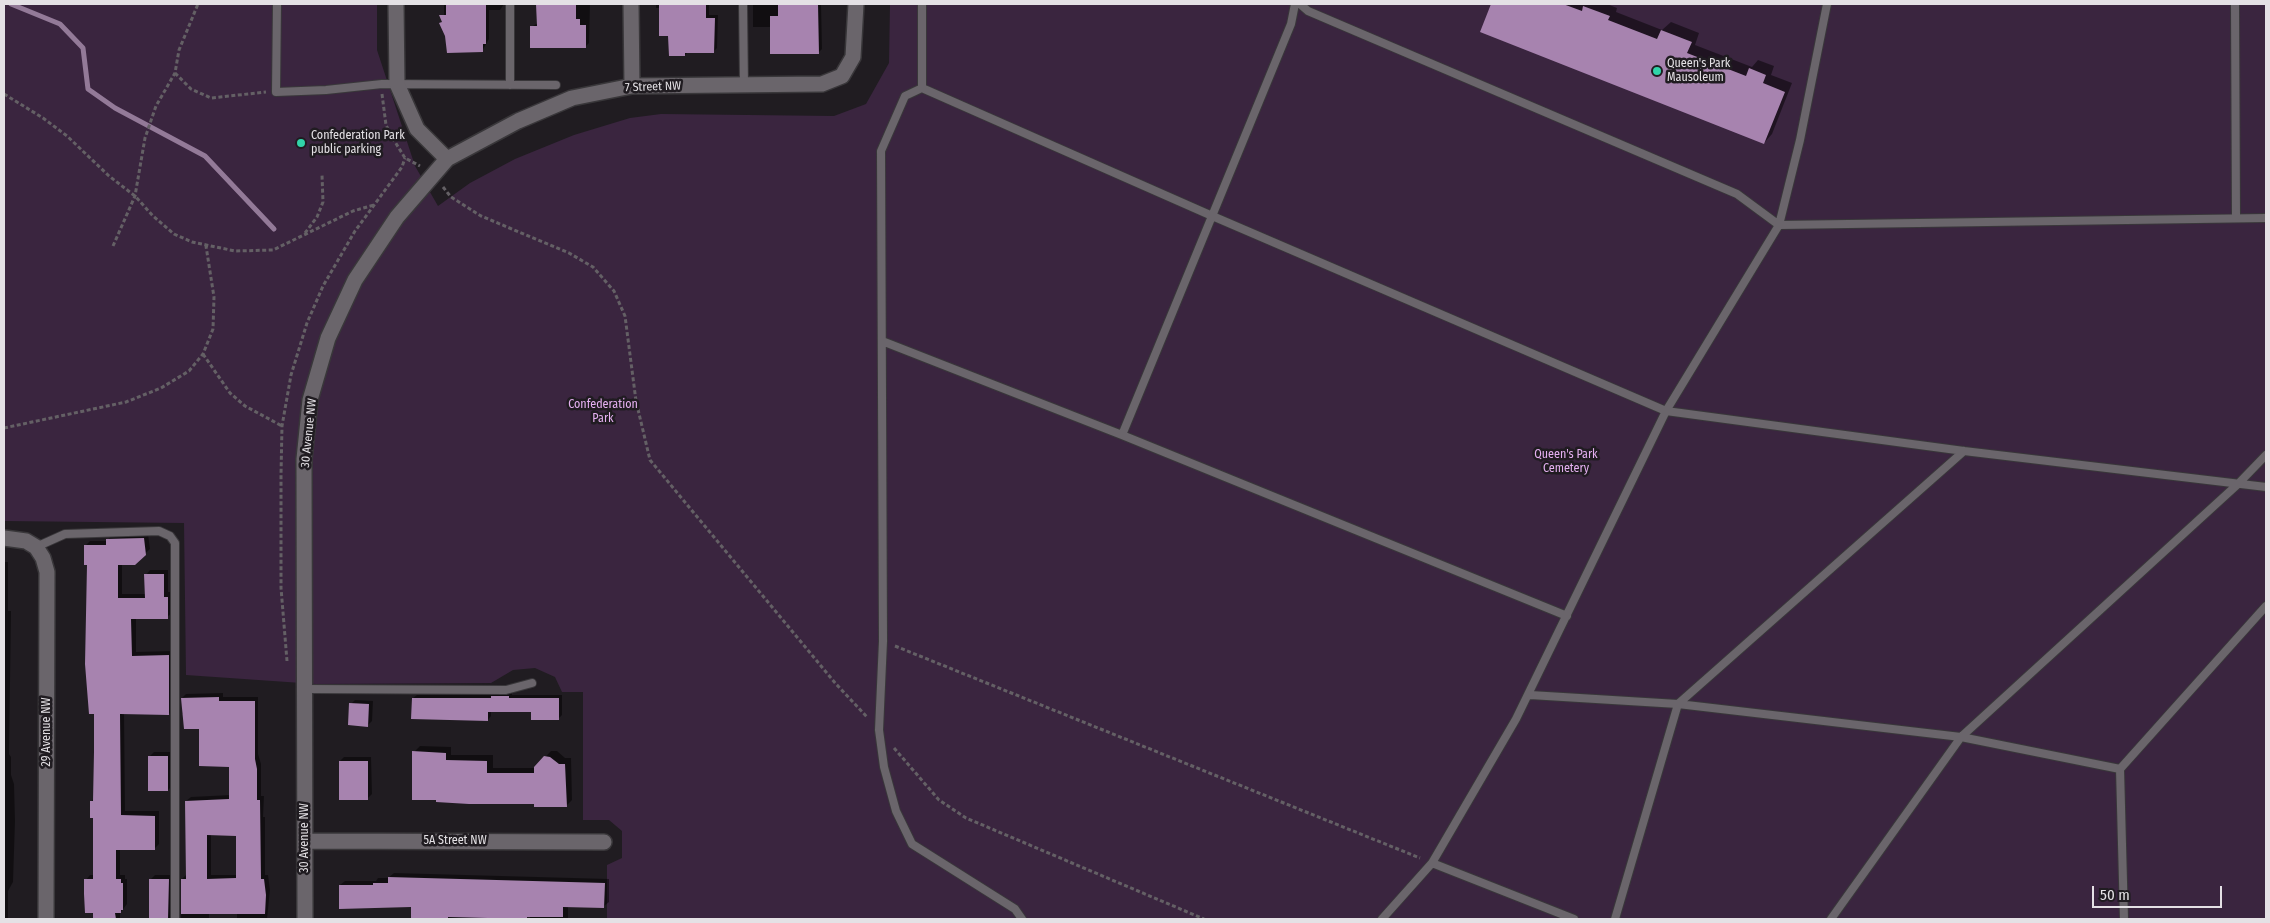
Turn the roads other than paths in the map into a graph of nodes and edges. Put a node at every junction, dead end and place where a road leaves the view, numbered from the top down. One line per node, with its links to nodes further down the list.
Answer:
1 (277, 4): 12 (lane)
2 (396, 4): 12 (street)
3 (510, 4): 13 (lane)
4 (631, 4): 15 (street)
5 (744, 4): 16 (lane)
6 (856, 4): 16 (street, 7 Street NW)
7 (922, 4): 17 (lane)
8 (1295, 4): 19 (lane)
9 (1300, 4): 22 (lane)
10 (1827, 4): 22 (lane)
11 (2235, 4): 20 (lane)
12 (390, 84): 13 (lane); 18 (street)
13 (510, 85): 14 (lane)
14 (556, 85)
15 (632, 86): 16 (street, 7 Street NW); 18 (street, 7 Street NW)
16 (744, 86)
17 (922, 88): 19 (lane); 23 (lane)
18 (447, 159): 35 (street, 30 Avenue NW)
19 (1210, 215): 24 (lane); 25 (lane)
20 (2236, 218): 21 (lane); 22 (lane)
21 (2266, 218)
22 (1779, 224): 24 (lane)
23 (882, 342): 25 (lane); 46 (lane)
24 (1666, 411): 26 (lane); 33 (lane)
25 (1122, 436): 33 (lane)
26 (1964, 451): 28 (lane); 37 (lane)
27 (2266, 455): 28 (lane)
28 (2238, 484): 29 (lane); 38 (lane)
29 (2266, 487)
30 (4, 538): 31 (street)
31 (36, 547): 43 (street, 29 Avenue NW); 44 (lane)
32 (2266, 606): 39 (lane)
33 (1567, 616): 36 (lane)
34 (532, 683): 35 (lane)
35 (305, 689): 40 (street, 30 Avenue NW)
36 (1530, 695): 37 (lane); 42 (lane)
37 (1678, 704): 38 (lane); 49 (lane)
38 (1961, 737): 39 (lane); 50 (lane)
39 (2120, 770): 51 (lane)
40 (306, 840): 41 (street, 5A Street NW); 45 (street, 30 Avenue NW)
41 (604, 842)
42 (1432, 863): 47 (lane); 48 (lane)
43 (46, 919)
44 (176, 919)
45 (305, 919)
46 (1022, 919)
47 (1382, 919)
48 (1574, 919)
49 (1615, 919)
50 (1831, 919)
51 (2124, 919)

